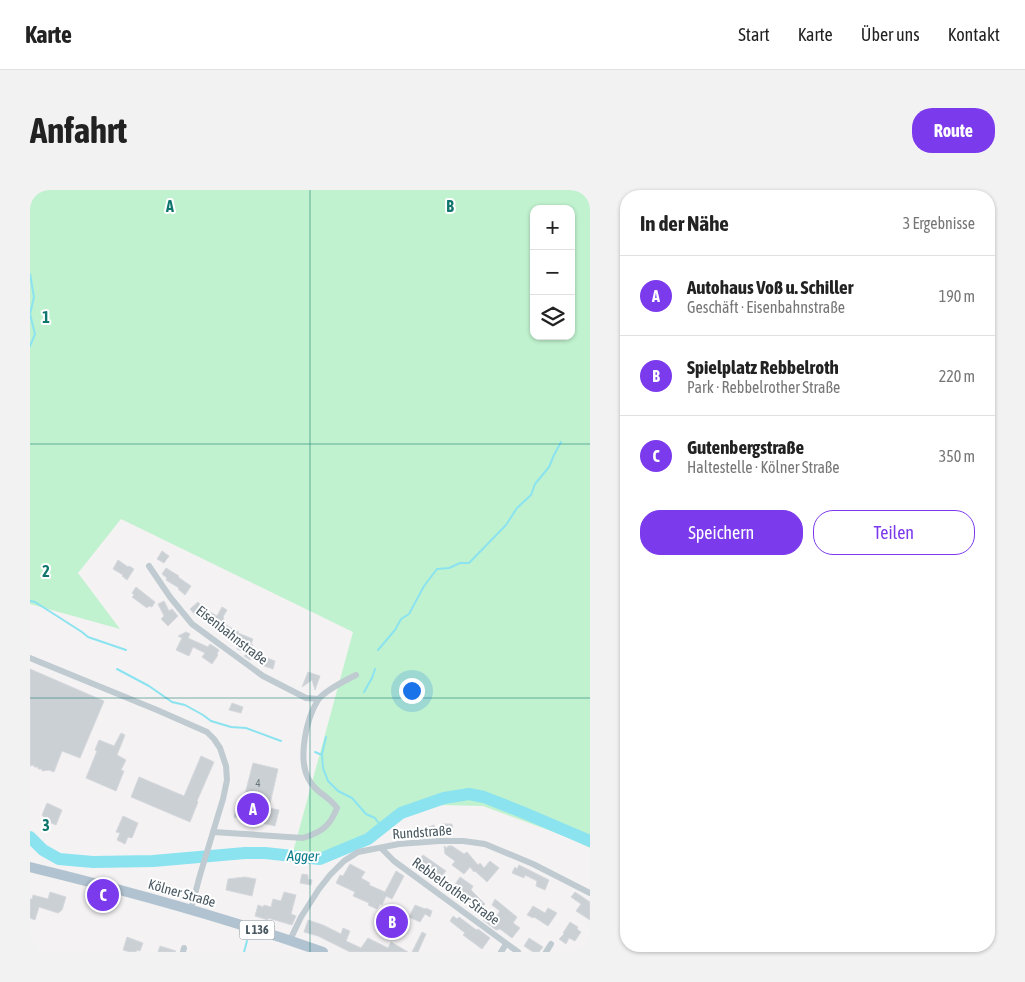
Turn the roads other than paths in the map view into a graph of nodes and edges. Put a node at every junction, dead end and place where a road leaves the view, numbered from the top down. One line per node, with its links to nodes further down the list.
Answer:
1 (149, 566): 4 (street, Eisenbahnstraße)
2 (30, 658): 5 (street)
3 (356, 675): 4 (street)
4 (318, 699): 5 (street)
5 (213, 832): 9 (street)
6 (381, 848): 8 (street, Rundstraße); 10 (street, Rundstraße); 11 (street, Rebbelrother Straße)
7 (30, 867): 9 (main road, Kölner Straße / L 136)
8 (590, 893)
9 (191, 909): 10 (main road, Kölner Straße / L 136)
10 (290, 940): 13 (main road, Kölner Straße / L 136)
11 (506, 944): 14 (street); 15 (street, Rebbelrother Straße)
12 (551, 944): 16 (street)
13 (323, 952)
14 (501, 952)
15 (518, 952)
16 (546, 952)

